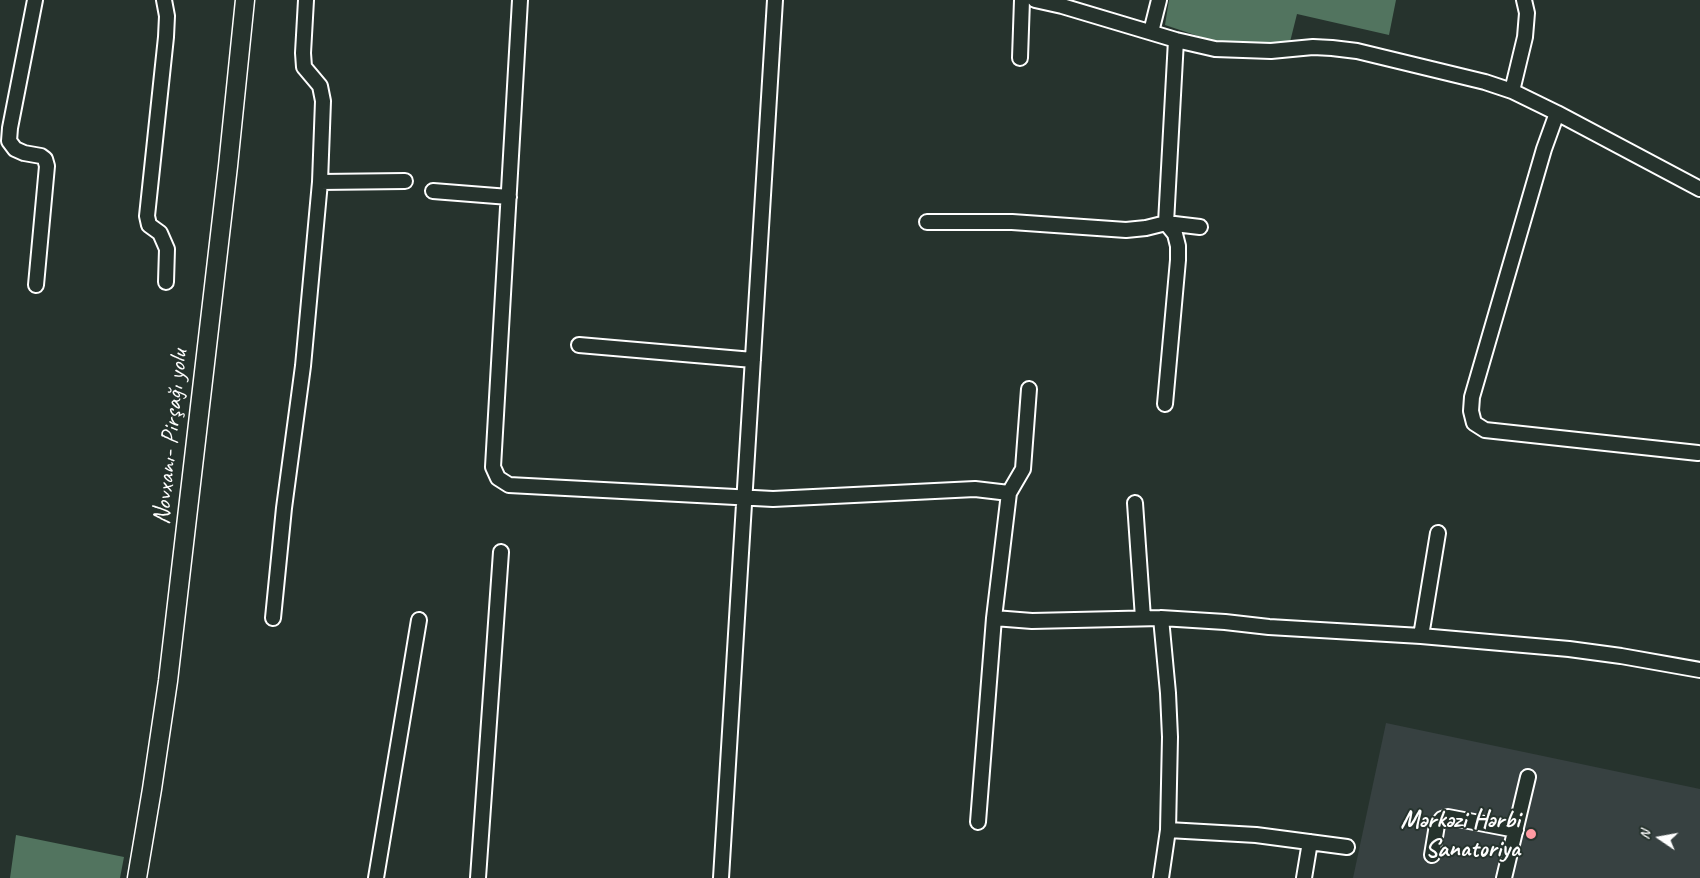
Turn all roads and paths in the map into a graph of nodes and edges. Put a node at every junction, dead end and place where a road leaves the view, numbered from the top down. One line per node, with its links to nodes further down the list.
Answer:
1 (35, 0): 25 (street)
2 (164, 0): 24 (street)
3 (245, 0): 50 (main road, Novxanı- Pirşağı yolu)
4 (306, 0): 17 (street)
5 (520, 0): 20 (street)
6 (775, 0): 27 (street)
7 (1022, 0): 13 (street)
8 (1035, 0): 11 (street)
9 (1159, 0): 11 (street)
10 (1524, 0): 14 (street)
11 (1151, 32): 12 (street)
12 (1176, 40): 14 (street); 22 (street)
13 (1020, 58)
14 (1512, 92): 15 (street)
15 (1557, 114): 18 (street); 30 (street)
16 (405, 181): 17 (street)
17 (320, 182): 36 (street)
18 (1700, 189)
19 (433, 191): 20 (street)
20 (509, 197): 32 (street)
21 (927, 222): 22 (street)
22 (1166, 223): 23 (street); 29 (street)
23 (1200, 227)
24 (166, 282)
25 (36, 285)
26 (579, 345): 27 (street)
27 (753, 360): 32 (street)
28 (1029, 389): 31 (street)
29 (1165, 404)
30 (1698, 453)
31 (1009, 493): 32 (street); 37 (street)
32 (745, 498): 53 (street)
33 (1135, 503): 38 (street)
34 (1438, 533): 41 (street)
35 (501, 552): 52 (street)
36 (273, 618)
37 (994, 618): 38 (street); 44 (street)
38 (1143, 618): 39 (street)
39 (1161, 618): 41 (street); 45 (street)
40 (419, 620): 51 (street)
41 (1421, 636): 42 (street)
42 (1700, 670)
43 (1528, 777): 46 (street)
44 (978, 822)
45 (1168, 830): 47 (street); 54 (street)
46 (1516, 830): 49 (street); 56 (street)
47 (1310, 842): 48 (street); 55 (street)
48 (1347, 847)
49 (1432, 855)
50 (136, 878)
51 (376, 878)
52 (478, 878)
53 (721, 878)
54 (1161, 878)
55 (1304, 878)
56 (1504, 878)

